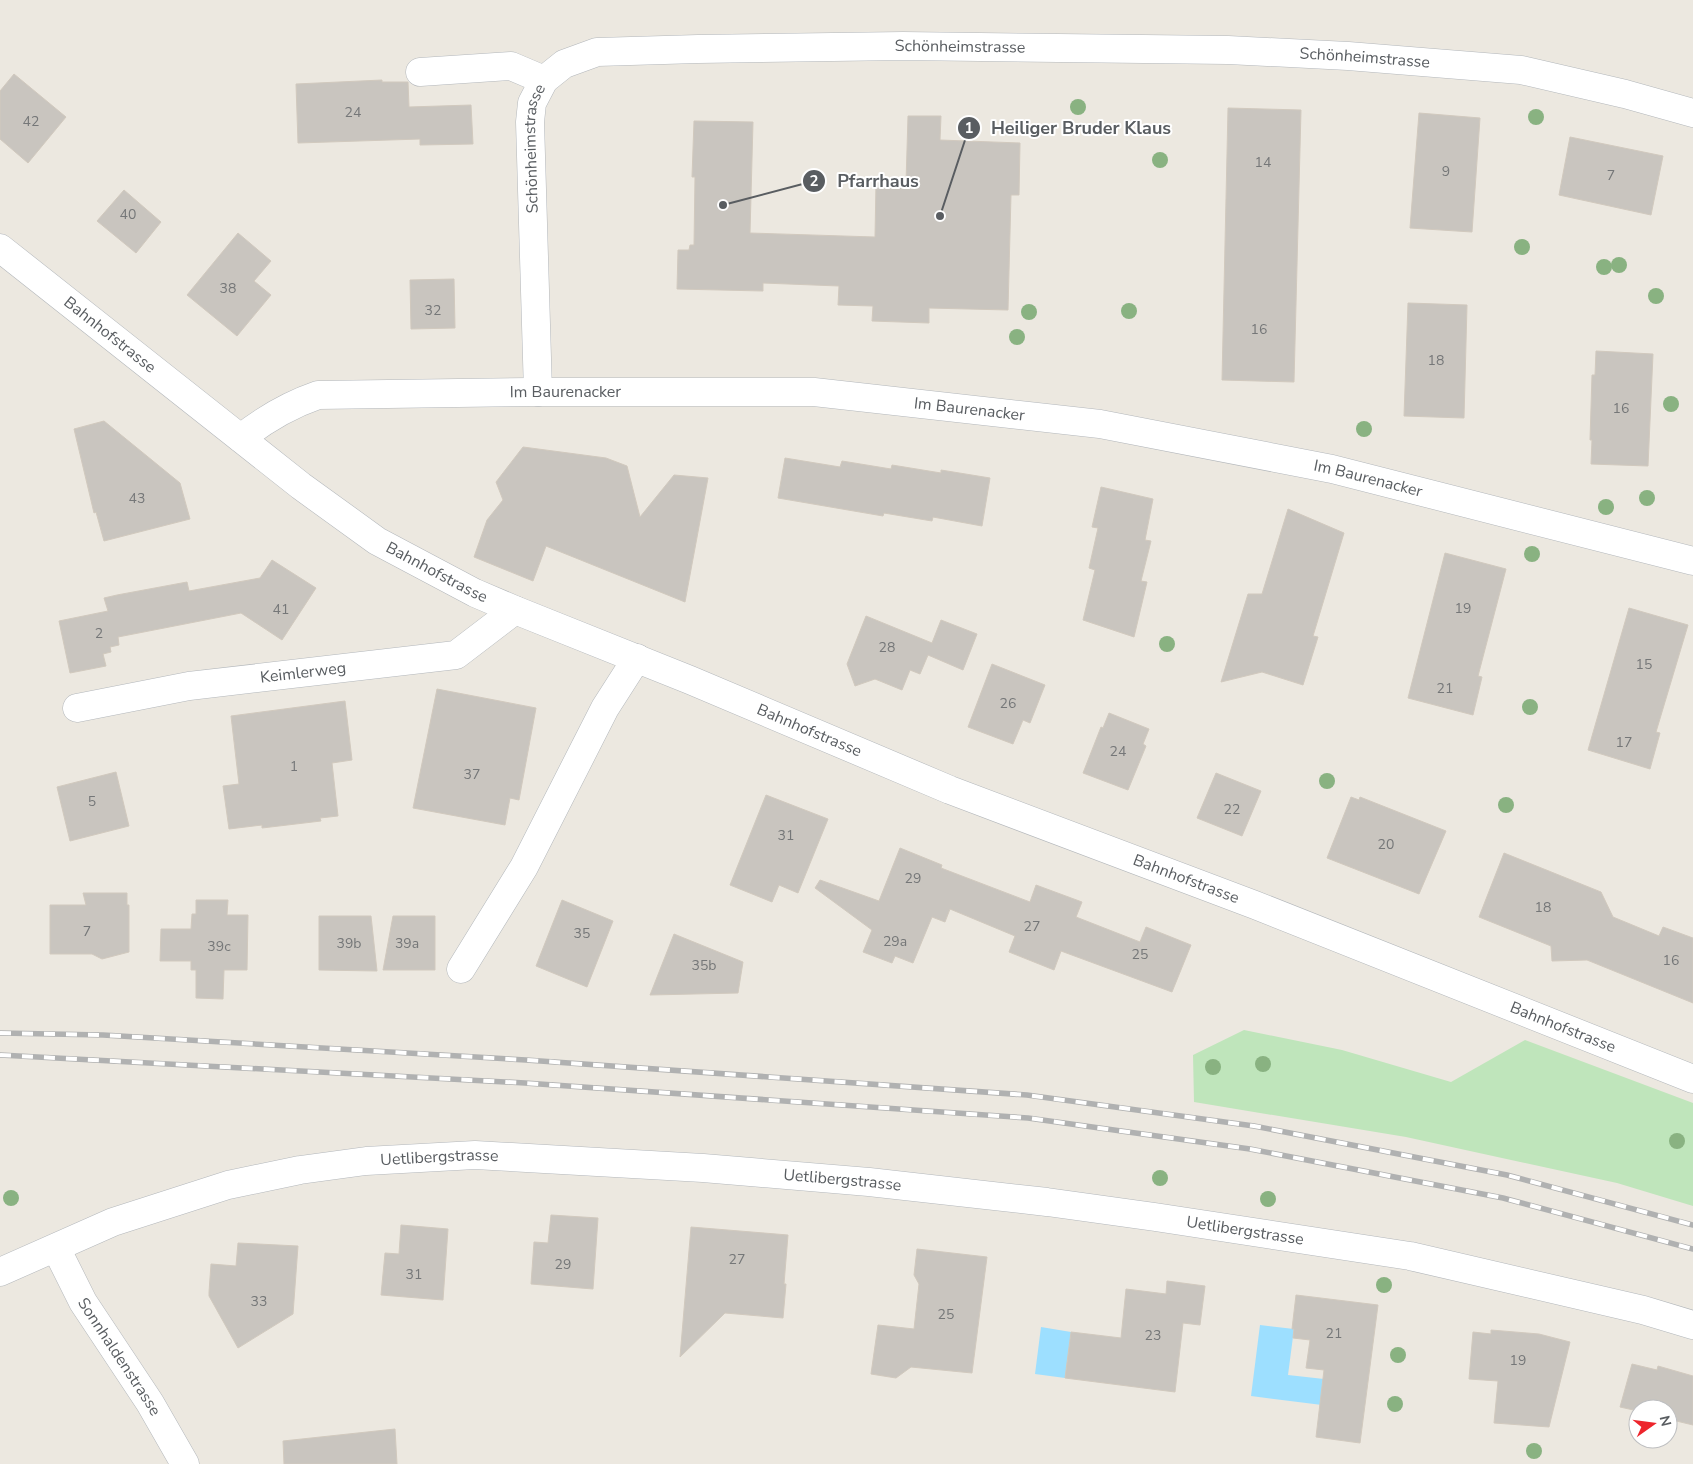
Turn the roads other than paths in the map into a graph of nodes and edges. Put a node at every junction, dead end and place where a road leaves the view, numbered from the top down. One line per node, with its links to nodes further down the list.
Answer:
1 (420, 72): 2 (street)
2 (544, 80): 3 (street, Schönheimstrasse); 5 (street, Schönheimstrasse)
3 (1693, 112)
4 (0, 248): 6 (street, Bahnhofstrasse)
5 (538, 392): 6 (street, Im Baurenacker); 7 (street, Im Baurenacker)
6 (241, 438): 8 (street, Bahnhofstrasse)
7 (1693, 561)
8 (515, 610): 9 (street, Bahnhofstrasse); 10 (street, Keimlerweg)
9 (637, 658): 11 (street); 12 (street, Bahnhofstrasse)
10 (77, 708)
11 (461, 969)
12 (1693, 1079)
13 (56, 1248): 14 (street, Uetlibergstrasse); 15 (street, Uetlibergstrasse); 16 (street, Sonnhaldenstrasse)
14 (0, 1272)
15 (1693, 1326)
16 (184, 1464)

